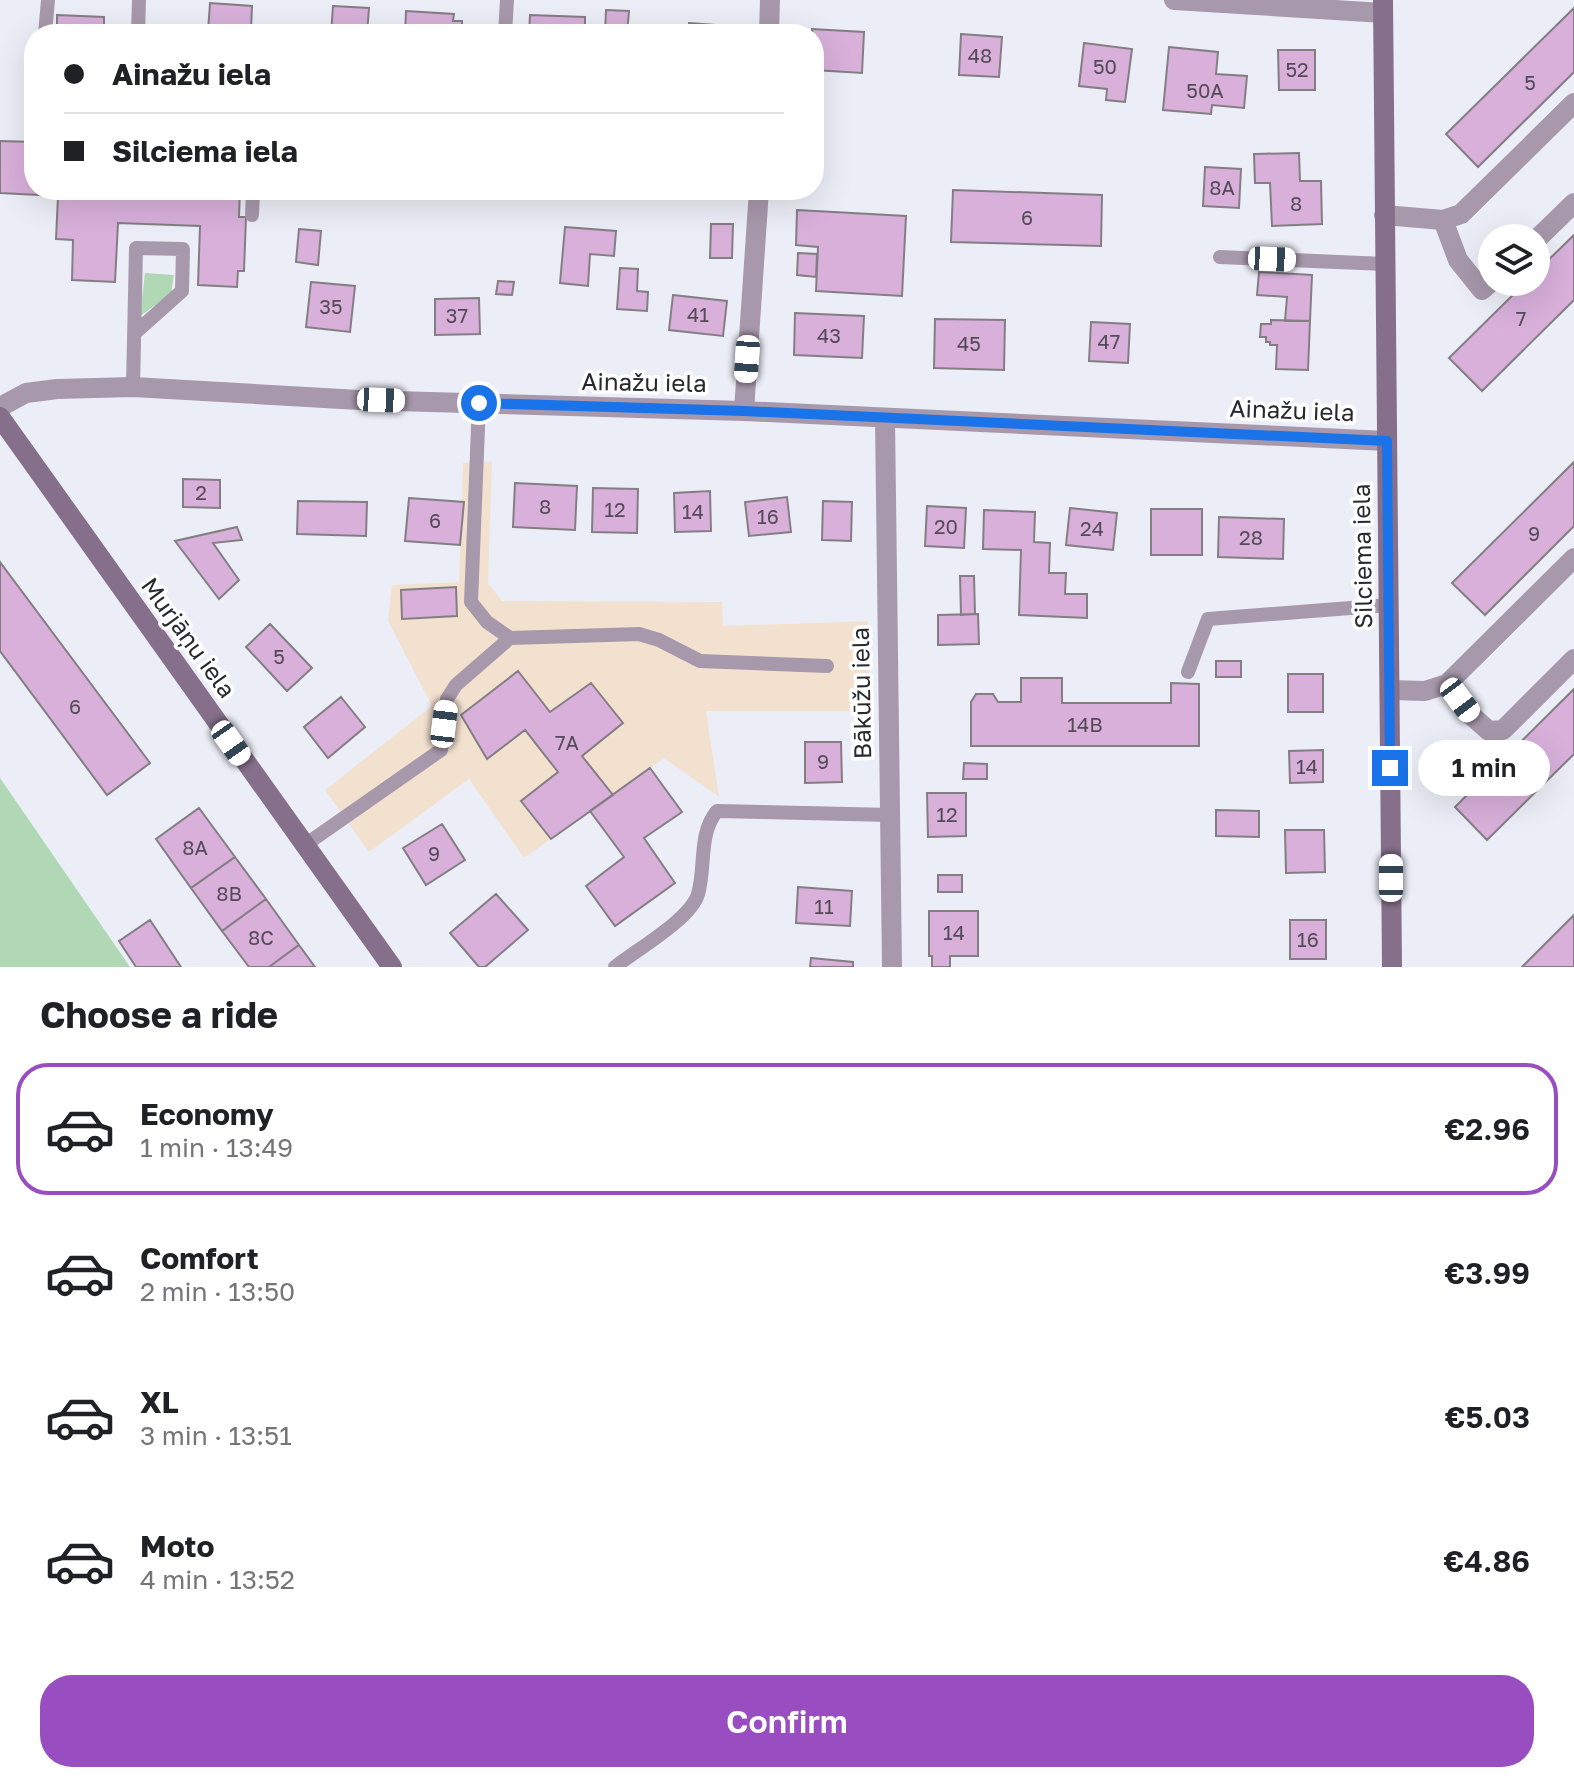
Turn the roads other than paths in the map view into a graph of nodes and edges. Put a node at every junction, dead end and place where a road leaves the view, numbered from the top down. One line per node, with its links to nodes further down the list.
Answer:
1 (48, 0): 7 (lane)
2 (139, 0): 8 (lane)
3 (507, 0): 9 (lane)
4 (770, 0): 10 (street)
5 (1174, 0): 6 (street)
6 (1383, 6): 16 (street, Silciema iela)
7 (46, 24)
8 (138, 24)
9 (506, 24)
10 (769, 24)
11 (1574, 103): 17 (street)
12 (253, 200): 15 (lane)
13 (758, 200): 26 (street)
14 (1574, 203): 18 (street)
15 (252, 215)
16 (1384, 215): 17 (street); 20 (street, Silciema iela)
17 (1443, 220): 21 (street)
18 (1550, 226)
19 (1220, 257): 20 (lane)
20 (1385, 264): 29 (street, Silciema iela)
21 (1478, 285)
22 (136, 332): 22 (lane); 23 (lane)
23 (133, 387): 24 (street, Ainažu iela); 25 (street, Ainažu iela)
24 (479, 403): 26 (street, Ainažu iela); 32 (lane)
25 (0, 407)
26 (744, 411): 28 (street, Ainažu iela)
27 (0, 417): 39 (street, Murjāņu iela)
28 (885, 419): 29 (street, Ainažu iela); 38 (street, Bākūžu iela)
29 (1387, 441): 31 (street, Silciema iela)
30 (1574, 558): 36 (street)
31 (1389, 605): 35 (lane); 37 (street, Silciema iela)
32 (510, 638): 34 (lane); 39 (lane)
33 (1574, 659): 36 (street)
34 (827, 666)
35 (1188, 672)
36 (1447, 684): 37 (street)
37 (1390, 690): 43 (street, Silciema iela)
38 (891, 815): 41 (lane); 42 (street, Bākūžu iela)
39 (305, 845): 40 (street, Murjāņu iela)
40 (392, 967)
41 (615, 967)
42 (892, 967)
43 (1392, 967)

